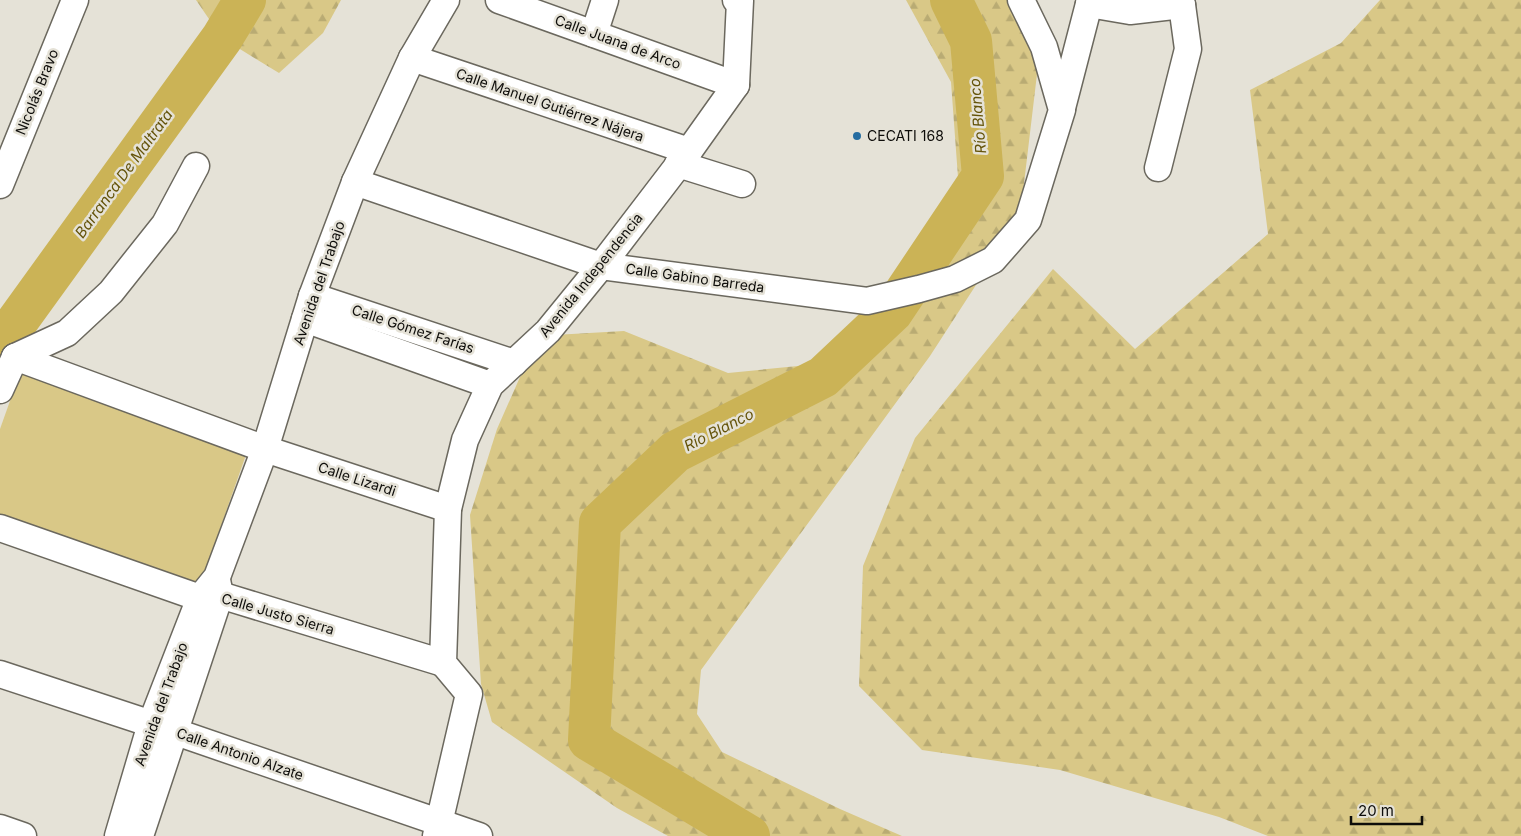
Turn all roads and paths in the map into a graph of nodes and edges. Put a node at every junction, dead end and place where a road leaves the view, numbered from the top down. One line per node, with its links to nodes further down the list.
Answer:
1 (75, 0): 18 (street, Nicolás Bravo)
2 (446, 0): 10 (street, Avenida del Trabajo)
3 (499, 0): 9 (street, Calle Juana de Arco)
4 (604, 0): 9 (street)
5 (1021, 0): 12 (street)
6 (738, 1): 11 (street)
7 (1089, 2): 8 (street); 12 (street)
8 (1186, 3): 15 (street)
9 (594, 34): 11 (street, Calle Juana de Arco)
10 (412, 58): 13 (street, Calle Manuel Gutiérrez Nájera); 16 (street, Avenida del Trabajo)
11 (736, 85): 13 (street, Avenida Independencia)
12 (1062, 110): 19 (street, Calle Gabino Barreda)
13 (684, 158): 17 (street, Calle Manuel Gutiérrez Nájera); 19 (street, Avenida Independencia)
14 (196, 166): 21 (street)
15 (1158, 168)
16 (355, 182): 19 (street, Calle Gabino Barreda); 20 (street, Avenida del Trabajo)
17 (742, 184)
18 (0, 185)
19 (601, 266): 22 (street, Avenida Independencia)
20 (308, 307): 22 (street, Calle Gómez Farías); 23 (street, Calle Gómez Farías); 25 (street, Avenida del Trabajo)
21 (15, 357): 24 (street); 25 (street)
22 (514, 363): 23 (street, Avenida Independencia)
23 (490, 384): 26 (street, Avenida Independencia)
24 (0, 390)
25 (265, 449): 26 (street, Calle Lizardi); 28 (street, Avenida del Trabajo)
26 (448, 509): 29 (street, Avenida Independencia)
27 (0, 528): 28 (street, Calle Justo Sierra)
28 (212, 590): 29 (street, Calle Justo Sierra); 31 (street, Avenida del Trabajo)
29 (443, 663): 33 (street)
30 (0, 674): 31 (street, Calle Antonio Alzate)
31 (162, 728): 33 (street, Calle Antonio Alzate); 35 (street, Avenida del Trabajo); 36 (street, Avenida del Trabajo)
32 (0, 828): 34 (street)
33 (438, 829): 37 (street, Calle Antonio Alzate)
34 (23, 836)
35 (118, 836)
36 (140, 836)
37 (479, 836)

